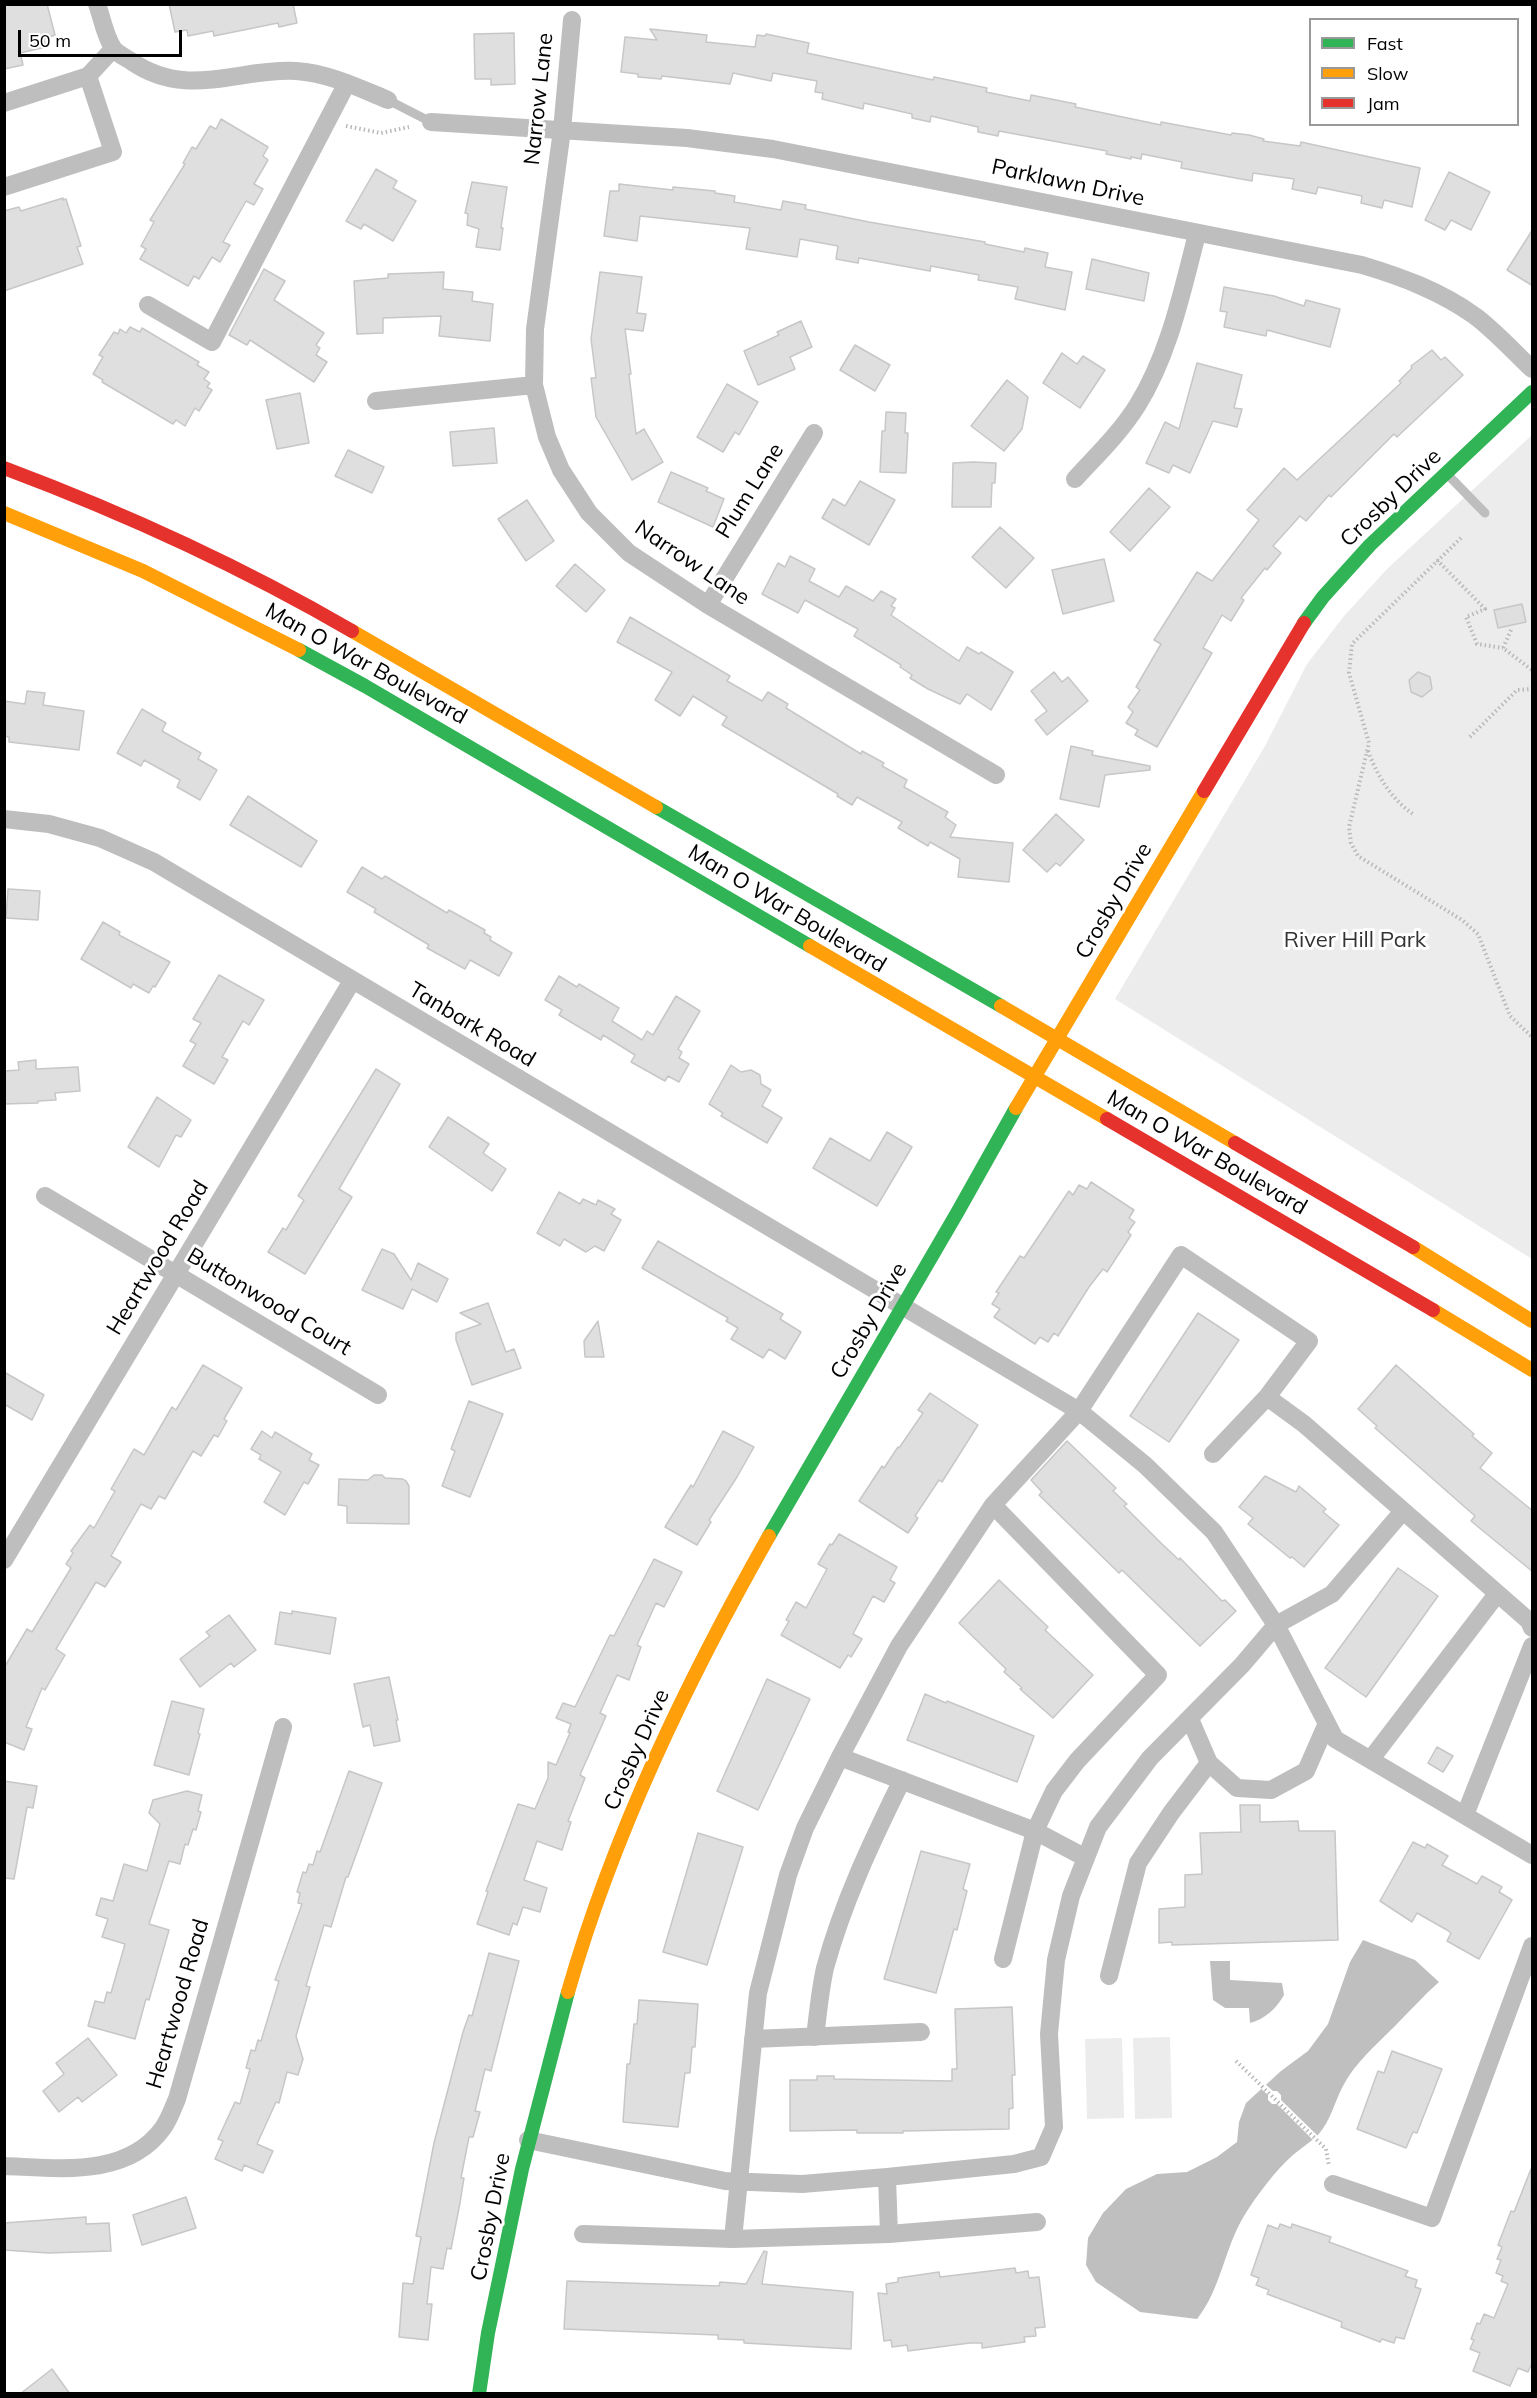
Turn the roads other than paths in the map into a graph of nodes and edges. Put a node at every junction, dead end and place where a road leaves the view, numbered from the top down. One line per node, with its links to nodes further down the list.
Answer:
1 (97, 4): 3 (street)
2 (572, 20): 9 (street, Narrow Lane)
3 (113, 49): 4 (street); 5 (street)
4 (88, 76): 7 (street); 10 (street)
5 (347, 83): 6 (street); 12 (street)
6 (388, 100): 8 (lane)
7 (4, 103)
8 (430, 122): 9 (street, Parklawn Drive)
9 (562, 130): 11 (street, Parklawn Drive); 14 (street, Narrow Lane)
10 (4, 188)
11 (1197, 234): 13 (street, Parklawn Drive); 20 (street)
12 (148, 305)
13 (1533, 369)
14 (534, 386): 16 (street); 23 (street, Narrow Lane)
15 (1533, 392): 19 (main road, Crosby Drive)
16 (376, 401)
17 (814, 433): 23 (street, Plum Lane)
18 (4, 468): 27 (main road, Man O War Boulevard)
19 (1447, 474): 22 (lane); 27 (main road, Crosby Drive)
20 (1075, 479)
21 (4, 513): 28 (main road, Man O War Boulevard)
22 (1485, 513)
23 (708, 605): 24 (street, Narrow Lane)
24 (996, 775)
25 (4, 819): 26 (street, Tanbark Road)
26 (352, 981): 30 (street, Heartwood Road); 31 (street, Tanbark Road)
27 (1058, 1039): 28 (main road, Crosby Drive); 32 (main road, Man O War Boulevard)
28 (1033, 1076): 31 (main road, Crosby Drive); 33 (main road, Man O War Boulevard)
29 (45, 1196): 30 (street, Buttonwood Court)
30 (176, 1275): 34 (street, Buttonwood Court); 40 (street, Heartwood Road)
31 (901, 1307): 36 (street, Tanbark Road); 62 (main road, Crosby Drive)
32 (1533, 1321)
33 (1533, 1370)
34 (378, 1395)
35 (1267, 1397): 36 (street); 37 (street); 39 (street)
36 (1079, 1411): 38 (street); 42 (street, Tanbark Road)
37 (1213, 1454)
38 (993, 1505): 48 (street); 53 (street)
39 (1403, 1511): 41 (street); 42 (street)
40 (4, 1560)
41 (1497, 1594): 43 (street); 49 (street)
42 (1276, 1625): 45 (street); 46 (street, Tanbark Road)
43 (1533, 1628)
44 (1533, 1646): 52 (street)
45 (1190, 1719): 50 (street); 55 (street)
46 (1327, 1723): 49 (street, Tanbark Road); 50 (street)
47 (283, 1726): 63 (street, Heartwood Road)
48 (840, 1757): 51 (street); 61 (street)
49 (1371, 1759): 52 (street, Tanbark Road)
50 (1209, 1763): 58 (street)
51 (902, 1780): 53 (street); 60 (street)
52 (1465, 1815): 54 (street, Tanbark Road)
53 (1035, 1831): 55 (street); 57 (street)
54 (1533, 1855)
55 (1086, 1858): 64 (street)
56 (1533, 1946): 66 (street)
57 (1003, 1959)
58 (1109, 1976)
59 (921, 2032): 60 (street)
60 (815, 2037): 61 (street)
61 (753, 2039): 65 (street)
62 (528, 2140): 65 (street); 71 (main road, Crosby Drive)
63 (4, 2166)
64 (887, 2177): 65 (street); 69 (street)
65 (738, 2182): 70 (street)
66 (1333, 2184)
67 (1037, 2222): 69 (street)
68 (583, 2234): 70 (street)
69 (889, 2234): 70 (street)
70 (733, 2239)
71 (479, 2394)

